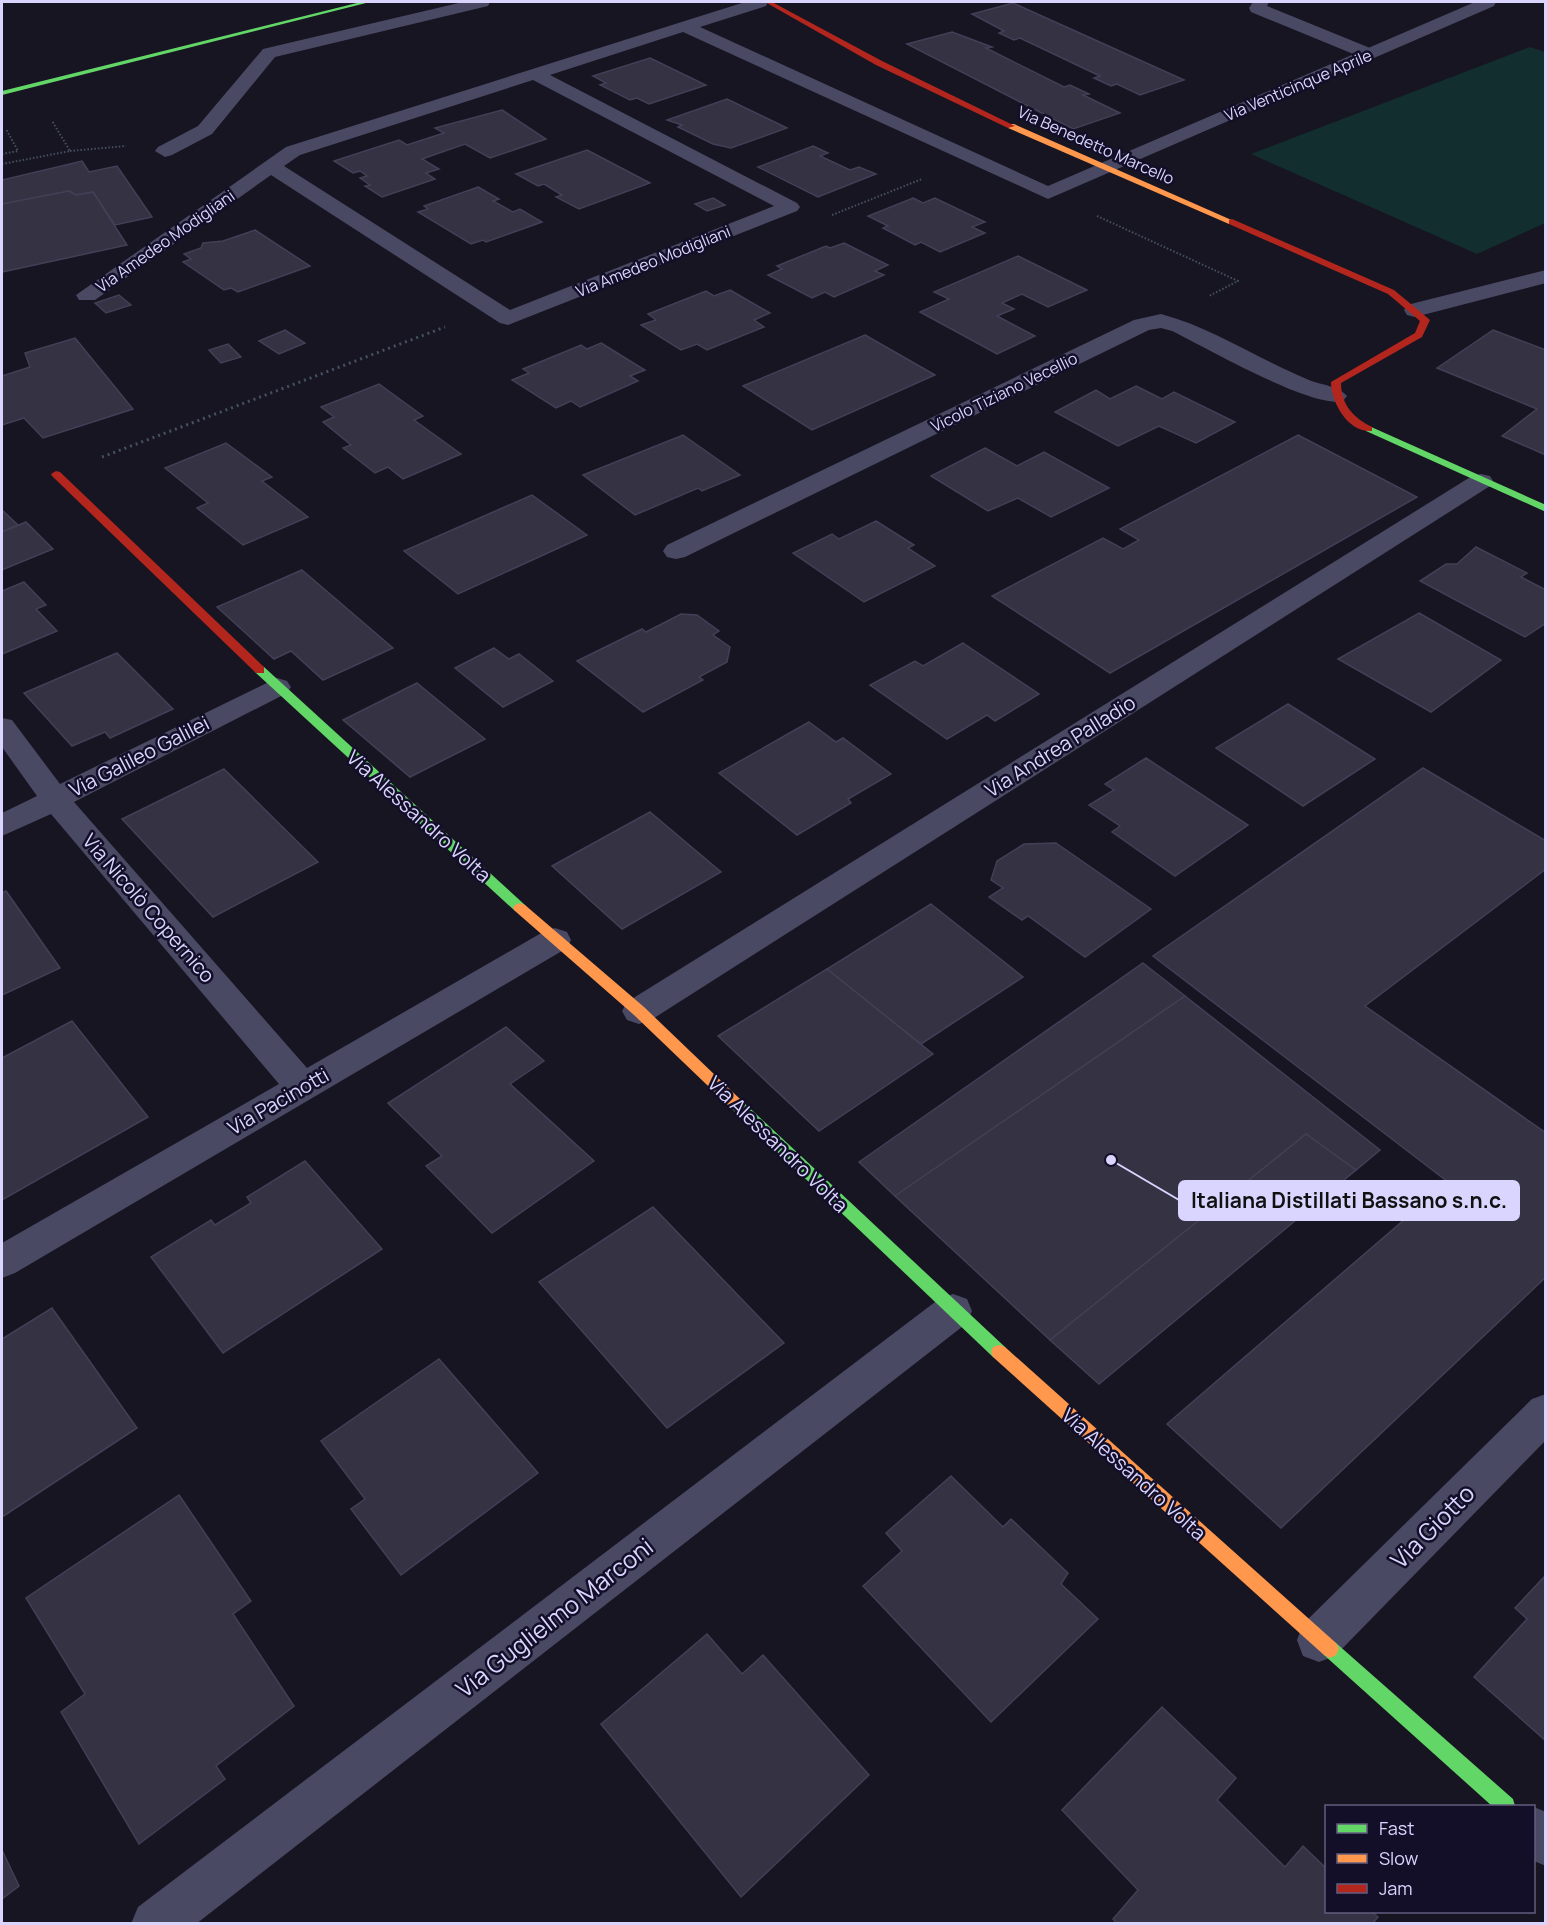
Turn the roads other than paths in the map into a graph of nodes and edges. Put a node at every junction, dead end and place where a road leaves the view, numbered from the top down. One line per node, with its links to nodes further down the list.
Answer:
1 (310, 2): 8 (main road)
2 (367, 2): 12 (main road)
3 (482, 2): 13 (street)
4 (760, 2): 9 (street, Via Amedeo Modigliani)
5 (768, 2): 15 (main road, Via Benedetto Marcello)
6 (1262, 2): 10 (street)
7 (1488, 2): 10 (street, Via Venticinque Aprile)
8 (278, 9)
9 (684, 26): 11 (street, Via Amedeo Modigliani); 15 (street)
10 (1370, 54): 15 (street, Via Venticinque Aprile)
11 (534, 74): 14 (street, Via Amedeo Modigliani); 14 (street, Via Amedeo Modigliani)
12 (2, 93)
13 (165, 151)
14 (272, 167): 17 (street, Via Amedeo Modigliani)
15 (1107, 168): 18 (main road, Via Benedetto Marcello)
16 (1545, 276): 18 (street)
17 (87, 295)
18 (1415, 310): 19 (main road)
19 (1335, 396): 21 (main road); 23 (street, Vicolo Tiziano Vecellio)
20 (56, 474): 24 (main road, Via Alessandro Volta)
21 (1481, 481): 22 (main road); 29 (street, Via Andrea Palladio)
22 (1545, 509)
23 (676, 551)
24 (277, 687): 26 (street, Via Galileo Galilei); 28 (main road, Via Alessandro Volta)
25 (2, 727): 26 (street, Via Nicolò Copernico)
26 (55, 799): 27 (street, Via Galileo Galilei); 30 (street, Via Nicolò Copernico)
27 (2, 826)
28 (555, 940): 29 (main road, Via Alessandro Volta); 30 (street, Via Pacinotti)
29 (639, 1011): 32 (main road, Via Alessandro Volta)
30 (302, 1086): 31 (street, Via Pacinotti)
31 (2, 1262)
32 (953, 1311): 34 (main road, Via Alessandro Volta); 36 (street, Via Guglielmo Marconi)
33 (1545, 1412): 34 (street, Via Giotto)
34 (1319, 1640): 35 (main road, Via Alessandro Volta)
35 (1505, 1805)
36 (155, 1923)

